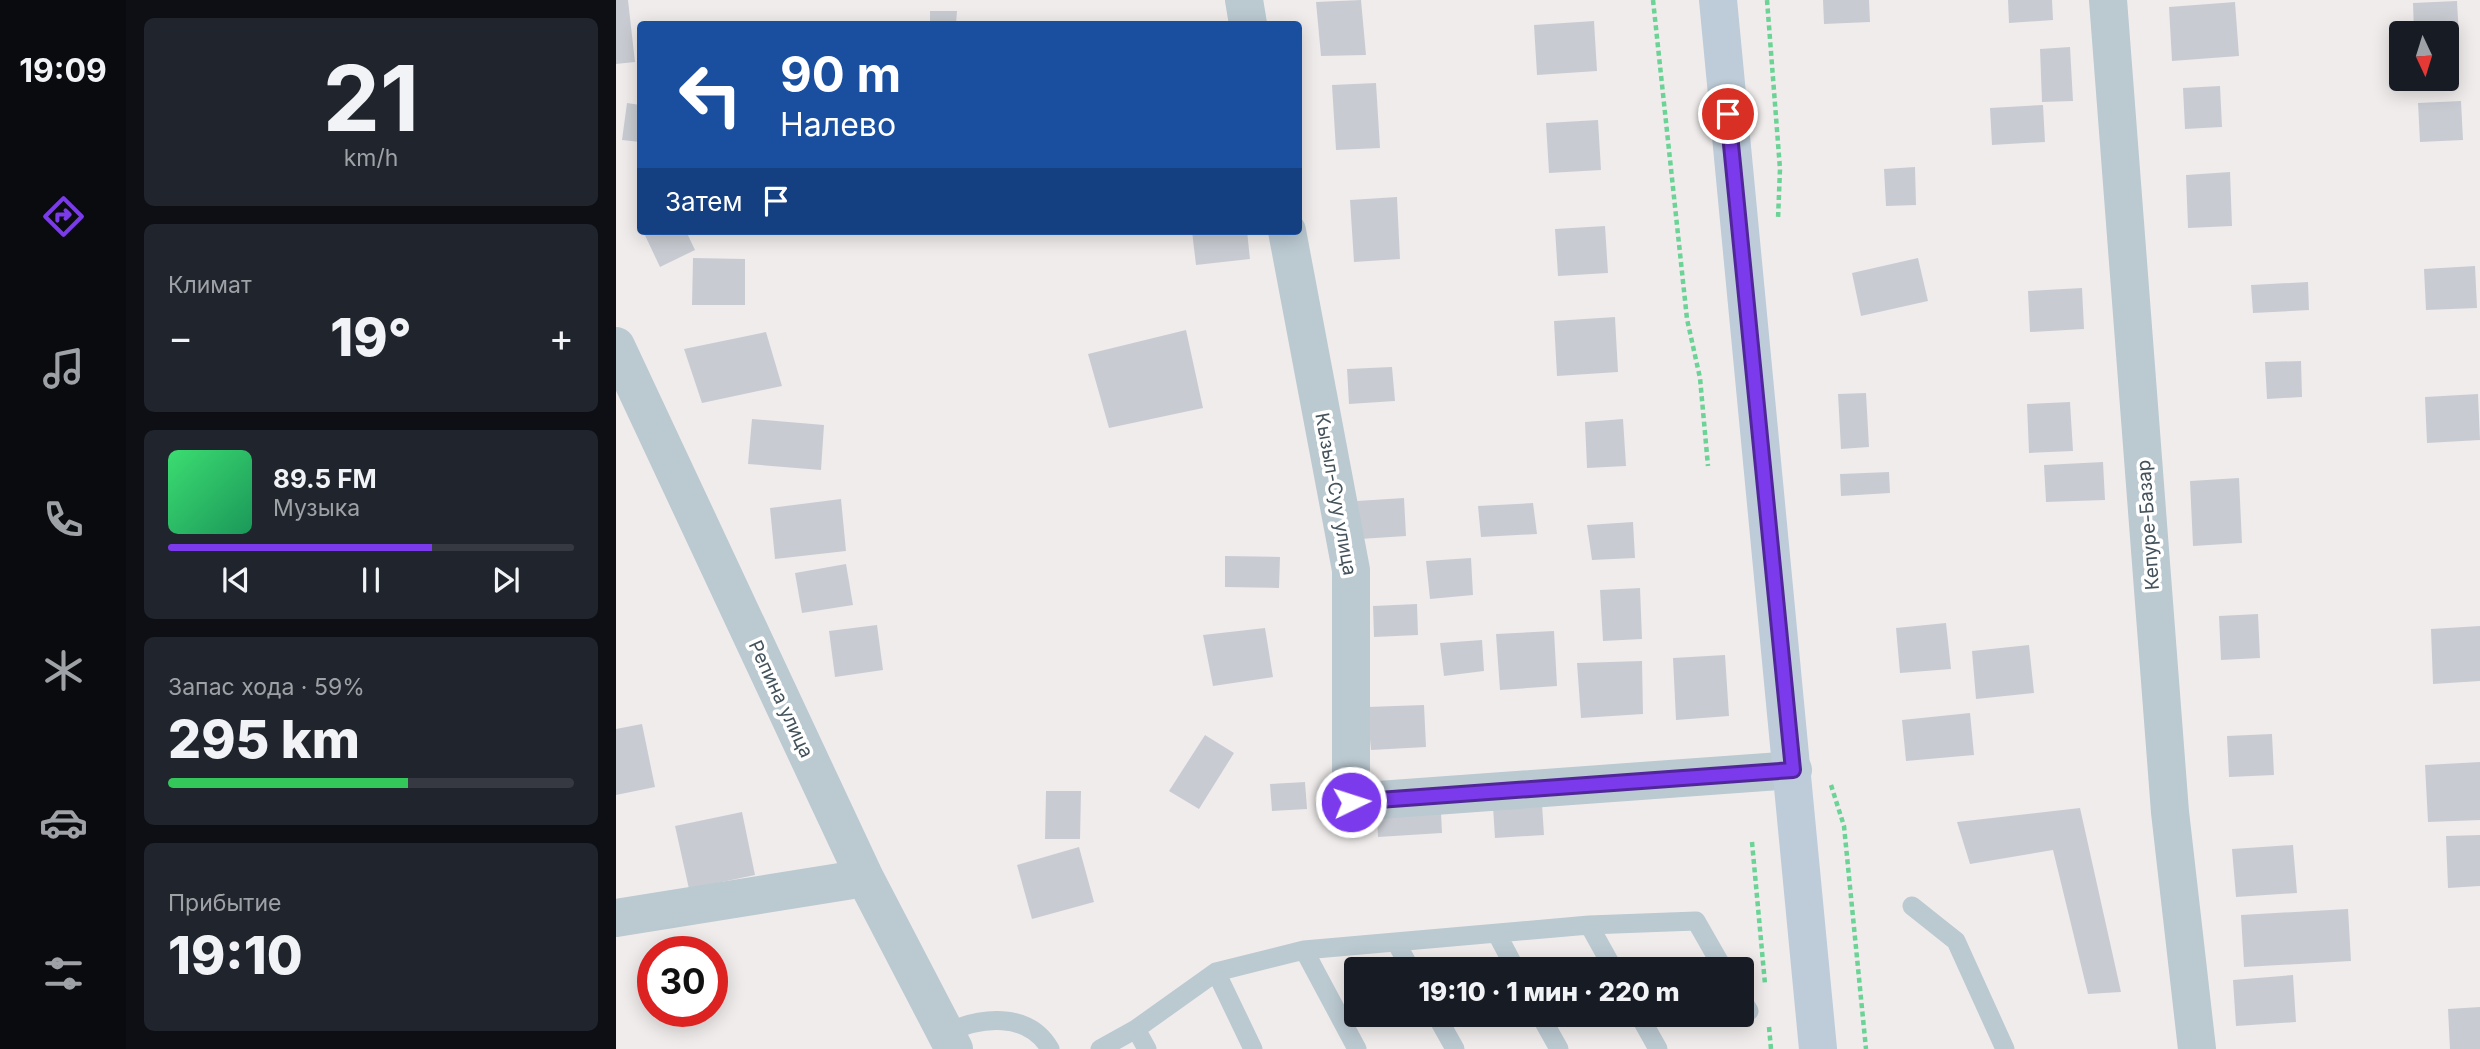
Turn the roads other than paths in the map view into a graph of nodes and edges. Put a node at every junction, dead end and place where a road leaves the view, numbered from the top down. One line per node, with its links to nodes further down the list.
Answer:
1 (1244, 0): 4 (street)
2 (1718, 0): 7 (street)
3 (2108, 0): 35 (street, Кепуре-Базар)
4 (1248, 21)
5 (1288, 235): 7 (street, Кызыл-Суу улица)
6 (616, 346): 8 (street, Репина улица)
7 (1812, 771): 33 (street)
8 (865, 878): 10 (street); 24 (street, Репина улица)
9 (1912, 906): 34 (lane)
10 (616, 918)
11 (1589, 925): 12 (lane); 17 (lane); 18 (lane)
12 (1497, 934): 13 (lane); 16 (lane)
13 (1397, 944): 14 (lane); 15 (lane)
14 (1304, 950): 19 (lane); 29 (lane)
15 (1404, 957)
16 (1509, 957)
17 (1607, 957)
18 (1717, 957)
19 (1216, 972): 23 (lane); 28 (lane)
20 (1443, 1027): 30 (lane)
21 (1547, 1027): 31 (lane)
22 (1646, 1027): 32 (lane)
23 (1136, 1029): 26 (lane); 27 (lane)
24 (950, 1041): 25 (lane)
25 (1050, 1049)
26 (1100, 1049)
27 (1147, 1049)
28 (1253, 1049)
29 (1357, 1049)
30 (1455, 1049)
31 (1559, 1049)
32 (1658, 1049)
33 (1818, 1049)
34 (2005, 1049)
35 (2197, 1049)

